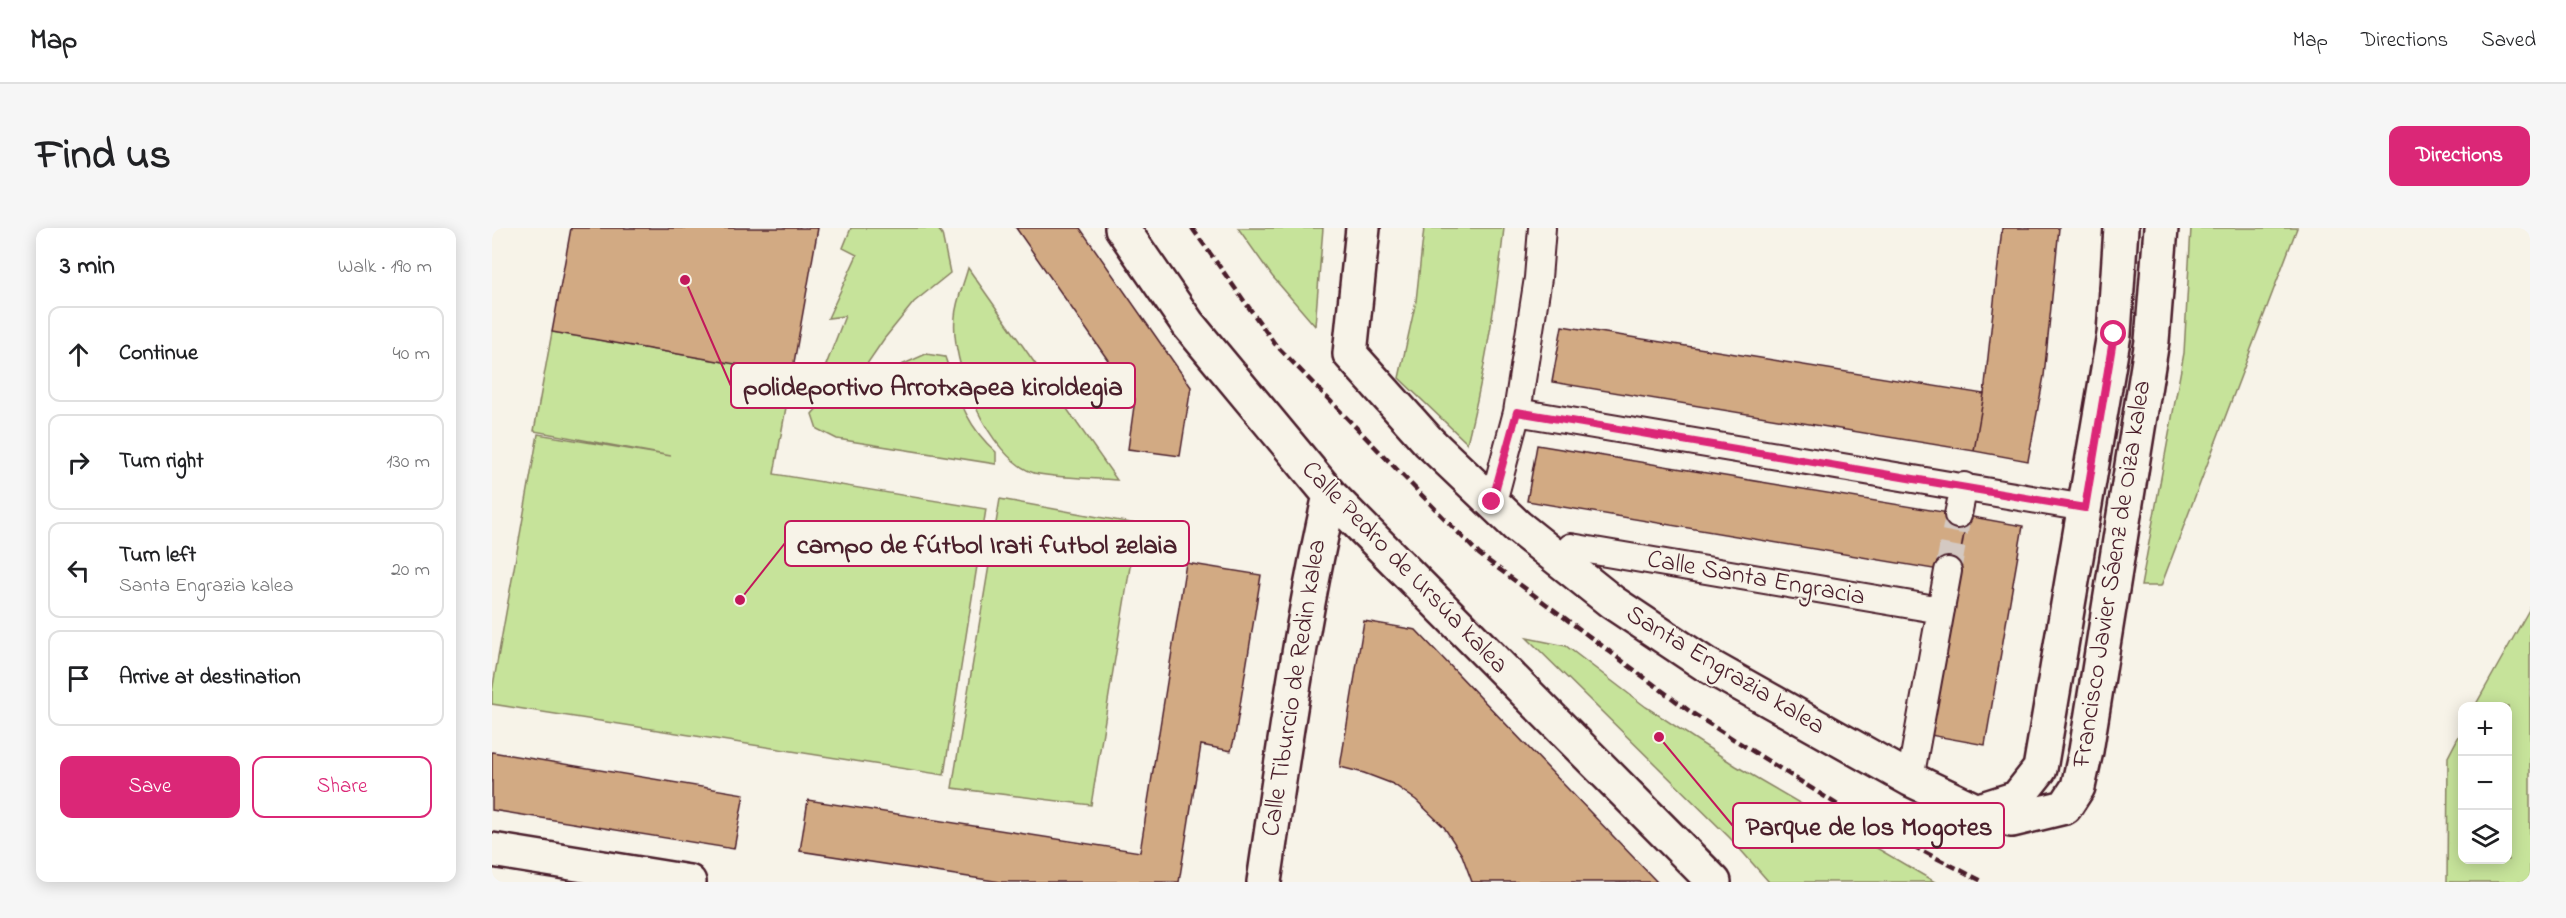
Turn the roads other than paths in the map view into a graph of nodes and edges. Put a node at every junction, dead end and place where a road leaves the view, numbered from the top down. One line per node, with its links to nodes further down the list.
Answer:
1 (1122, 228): 8 (street, Calle Pedro de Ursúa kalea)
2 (1363, 228): 9 (street, Santa Engrazia kalea)
3 (1542, 228): 6 (street)
4 (2121, 228): 10 (street, Francisco Javier Sáenz de Oiza kalea)
5 (2161, 228): 16 (street, Francisco Javier Sáenz de Oiza kalea)
6 (1517, 412): 7 (street, Francisco Javier Sáenz de Oiza kalea); 9 (street)
7 (1964, 486): 10 (street, Francisco Javier Sáenz de Oiza kalea); 11 (street)
8 (1330, 495): 19 (street, Calle Tiburcio de Redin kalea); 20 (street, Calle Pedro de Ursúa kalea)
9 (1492, 502): 15 (street, Santa Engrazia kalea)
10 (2085, 508): 16 (street, Francisco Javier Sáenz de Oiza kalea)
11 (1958, 515)
12 (1571, 548): 14 (street, Calle Santa Engracia)
13 (1948, 571): 14 (street)
14 (1941, 610): 15 (street)
15 (1910, 779): 16 (street, Santa Engrazia kalea)
16 (1977, 811)
17 (492, 850): 18 (street)
18 (689, 882)
19 (1264, 882)
20 (1714, 882)

